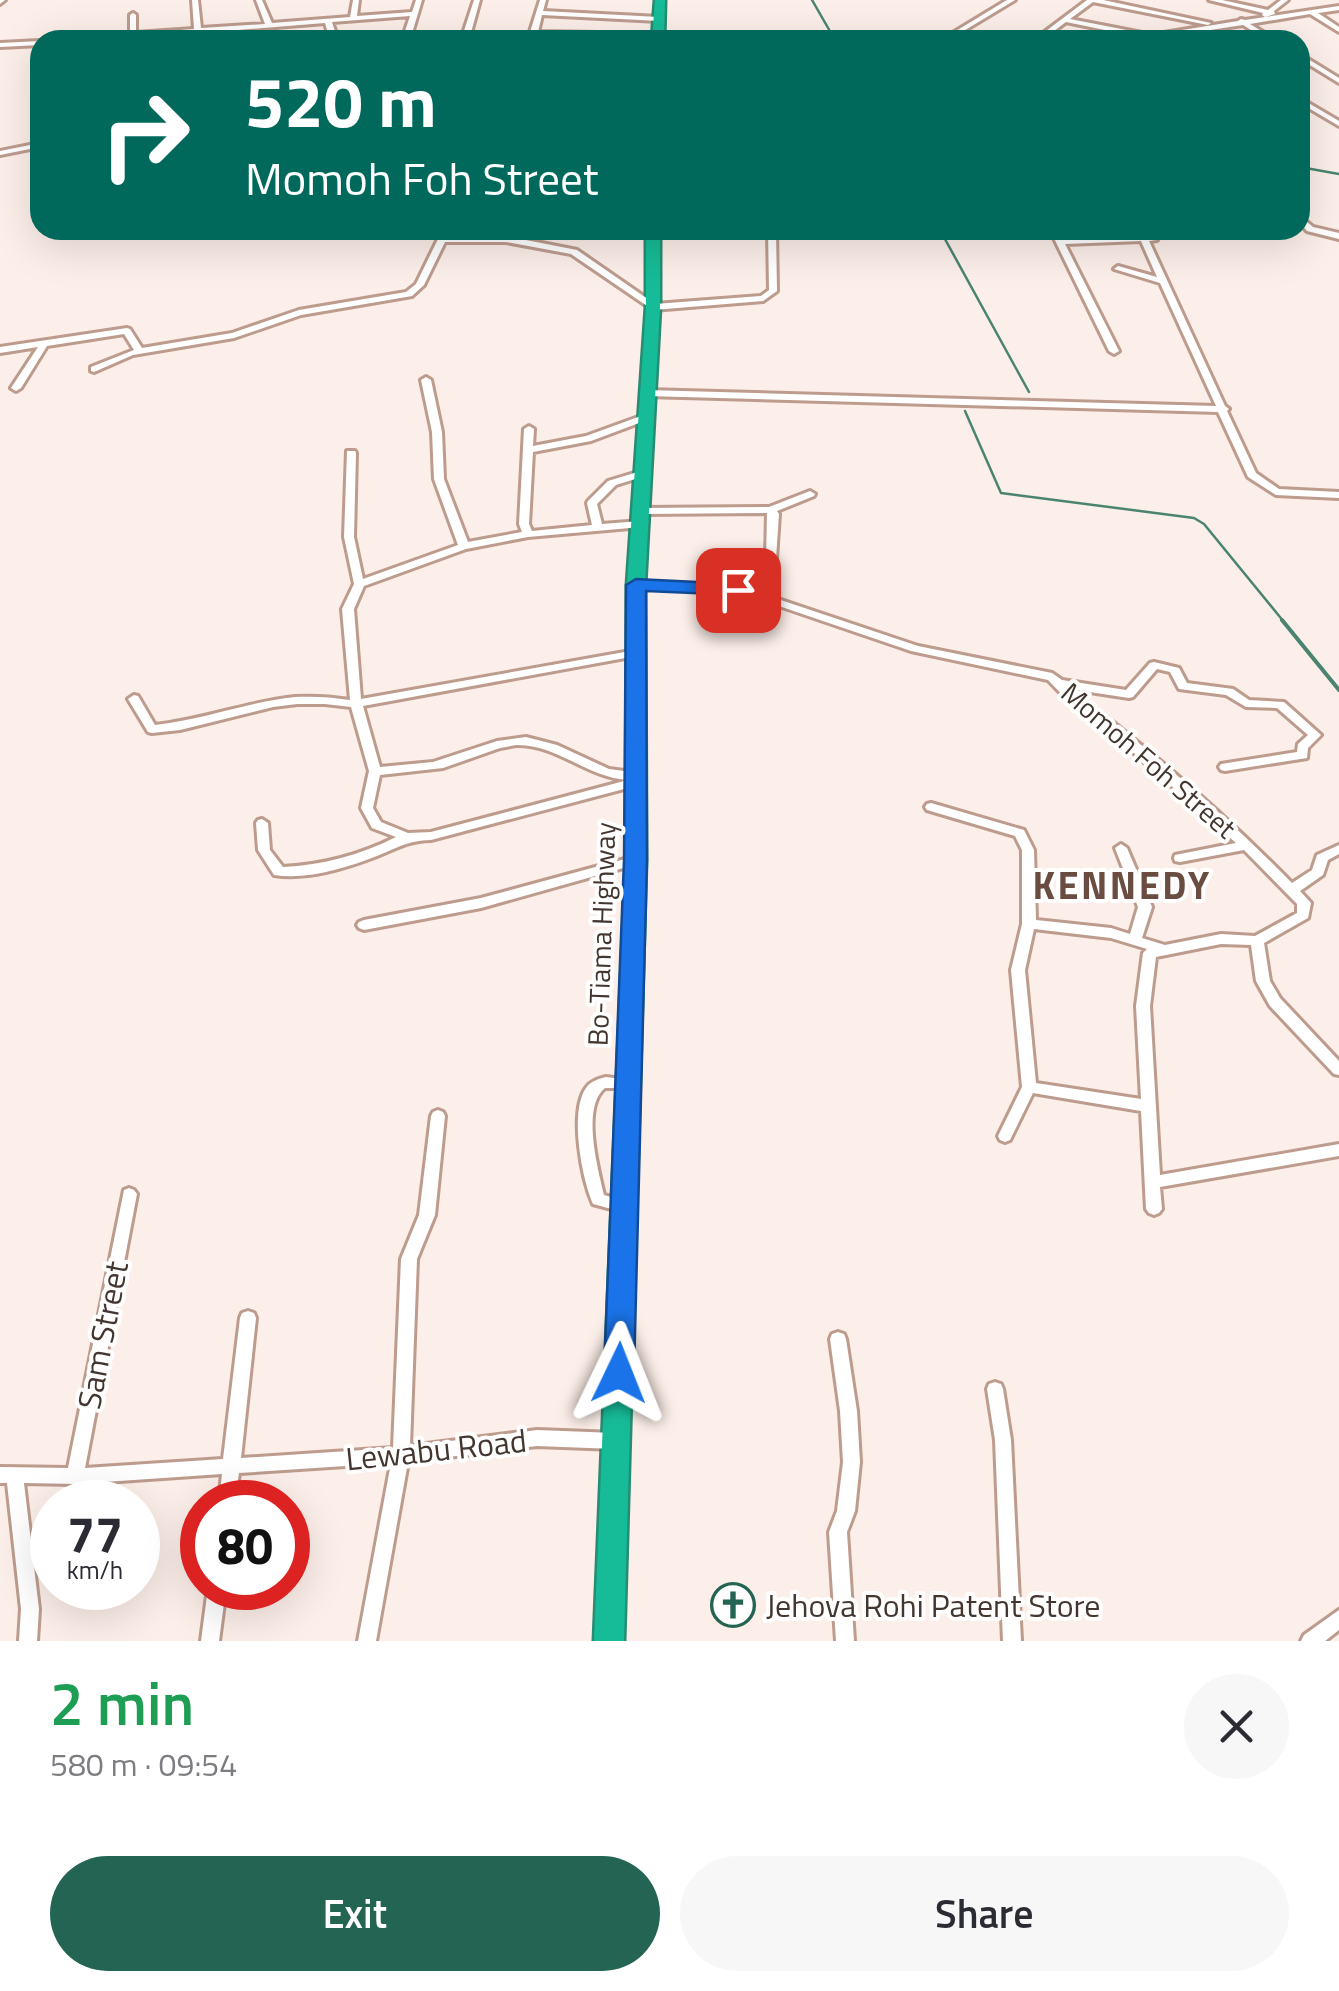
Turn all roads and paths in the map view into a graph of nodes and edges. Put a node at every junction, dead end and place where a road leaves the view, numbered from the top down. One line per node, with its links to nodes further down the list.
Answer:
1 (195, 0): 28 (street)
2 (260, 0): 25 (street)
3 (356, 0): 19 (street)
4 (419, 0): 17 (street)
5 (477, 0): 33 (street)
6 (543, 0): 13 (street)
7 (660, 0): 22 (highway)
8 (1012, 0): 36 (street)
9 (1092, 0): 23 (street); 26 (street)
10 (1212, 0): 14 (street)
11 (1285, 0): 14 (street)
12 (1337, 3): 15 (street)
13 (540, 12): 22 (street); 34 (street)
14 (1270, 12): 18 (street); 20 (street)
15 (1311, 12): 18 (street); 41 (street)
16 (132, 14): 27 (street)
17 (415, 14): 19 (street); 32 (street)
18 (1285, 15): 20 (street)
19 (353, 18): 21 (street)
20 (1258, 18): 24 (street)
21 (328, 20): 25 (street); 31 (street)
22 (659, 20): 35 (highway)
23 (1066, 20): 37 (street); 38 (street)
24 (1241, 22): 26 (street); 40 (street)
25 (266, 25): 29 (street); 30 (street)
26 (1218, 25): 39 (street)
27 (133, 30)
28 (198, 30)
29 (235, 30)
30 (266, 30)
31 (331, 30)
32 (409, 30)
33 (469, 30)
34 (534, 30)
35 (658, 30)
36 (962, 30)
37 (1052, 30)
38 (1118, 30)
39 (1182, 30)
40 (1255, 30)
41 (1339, 30)
42 (30, 44): 43 (street)
43 (0, 46)
44 (1310, 63): 45 (street)
45 (1339, 82)
46 (1310, 106): 47 (street)
47 (1337, 121)
48 (30, 148): 49 (street)
49 (0, 153)
50 (1310, 229): 51 (street)
51 (1339, 236)
52 (442, 240): 64 (street)
53 (511, 240): 61 (street)
54 (653, 240): 61 (highway, Bo-Tiama Highway)
55 (772, 240): 61 (street)
56 (1117, 240): 58 (street)
57 (1144, 240): 60 (street)
58 (1064, 242): 65 (street)
59 (1123, 274): 60 (street)
60 (1164, 281): 70 (street)
61 (653, 307): 69 (highway, Bo-Tiama Highway)
62 (43, 346): 63 (street); 64 (street); 68 (street)
63 (0, 350)
64 (139, 351): 66 (street)
65 (1114, 351)
66 (94, 369)
67 (426, 380): 82 (street)
68 (16, 388)
69 (646, 392): 70 (street); 71 (highway, Bo-Tiama Highway)
70 (1224, 409): 77 (street)
71 (644, 418): 73 (street); 75 (highway, Bo-Tiama Highway)
72 (529, 429): 73 (street)
73 (527, 450): 81 (street)
74 (351, 453): 84 (street)
75 (644, 473): 79 (highway, Bo-Tiama Highway); 80 (street)
76 (810, 494): 78 (street)
77 (1339, 495)
78 (770, 510): 79 (street); 83 (street)
79 (641, 518): 80 (street); 85 (highway, Bo-Tiama Highway)
80 (598, 528): 81 (street)
81 (528, 534): 82 (street)
82 (464, 546): 84 (street)
83 (771, 559)
84 (359, 584): 89 (street)
85 (636, 585): 86 (highway, Bo-Tiama Highway); 87 (street, Momoh Foh Street)
86 (636, 654): 89 (street); 92 (highway, Bo-Tiama Highway)
87 (1062, 684): 90 (street); 96 (street, Momoh Foh Street)
88 (134, 699): 89 (street)
89 (356, 704): 91 (street)
90 (1225, 767)
91 (375, 770): 92 (street); 95 (street)
92 (636, 779): 95 (street); 100 (highway, Bo-Tiama Highway)
93 (931, 806): 102 (street)
94 (262, 822): 95 (street)
95 (407, 838)
96 (1247, 845): 99 (street); 101 (street, Momoh Foh Street)
97 (1121, 848): 104 (street)
98 (1339, 849): 101 (street)
99 (1180, 858)
100 (636, 860): 103 (street); 108 (highway, Bo-Tiama Highway)
101 (1291, 890): 105 (street)
102 (1029, 924): 104 (street); 109 (street)
103 (364, 925)
104 (1135, 940): 106 (street)
105 (1257, 941): 106 (street); 107 (street)
106 (1160, 948): 110 (street)
107 (1339, 1070)
108 (625, 1084): 116 (highway, Bo-Tiama Highway); 116 (street)
109 (1028, 1086): 110 (street); 112 (street)
110 (1148, 1106): 114 (street)
111 (438, 1116): 122 (street)
112 (1005, 1136)
113 (1339, 1150): 114 (street)
114 (1152, 1182): 117 (street)
115 (129, 1194): 125 (street, Sam Street)
116 (623, 1206): 121 (highway, Bo-Tiama Highway)
117 (1154, 1209)
118 (248, 1318): 123 (street)
119 (838, 1338): 133 (street)
120 (995, 1389): 134 (street)
121 (617, 1441): 122 (street, Lewabu Road); 132 (highway, Bo-Tiama Highway)
122 (401, 1455): 123 (street, Lewabu Road); 131 (street)
123 (231, 1465): 125 (street, Lewabu Road); 126 (street)
124 (7, 1476): 125 (street, Lewabu Road); 129 (street)
125 (75, 1476)
126 (229, 1480)
127 (214, 1610): 130 (street)
128 (1339, 1619): 135 (street)
129 (28, 1641)
130 (210, 1641)
131 (367, 1641)
132 (609, 1641)
133 (846, 1641)
134 (1012, 1641)
135 (1310, 1641)

